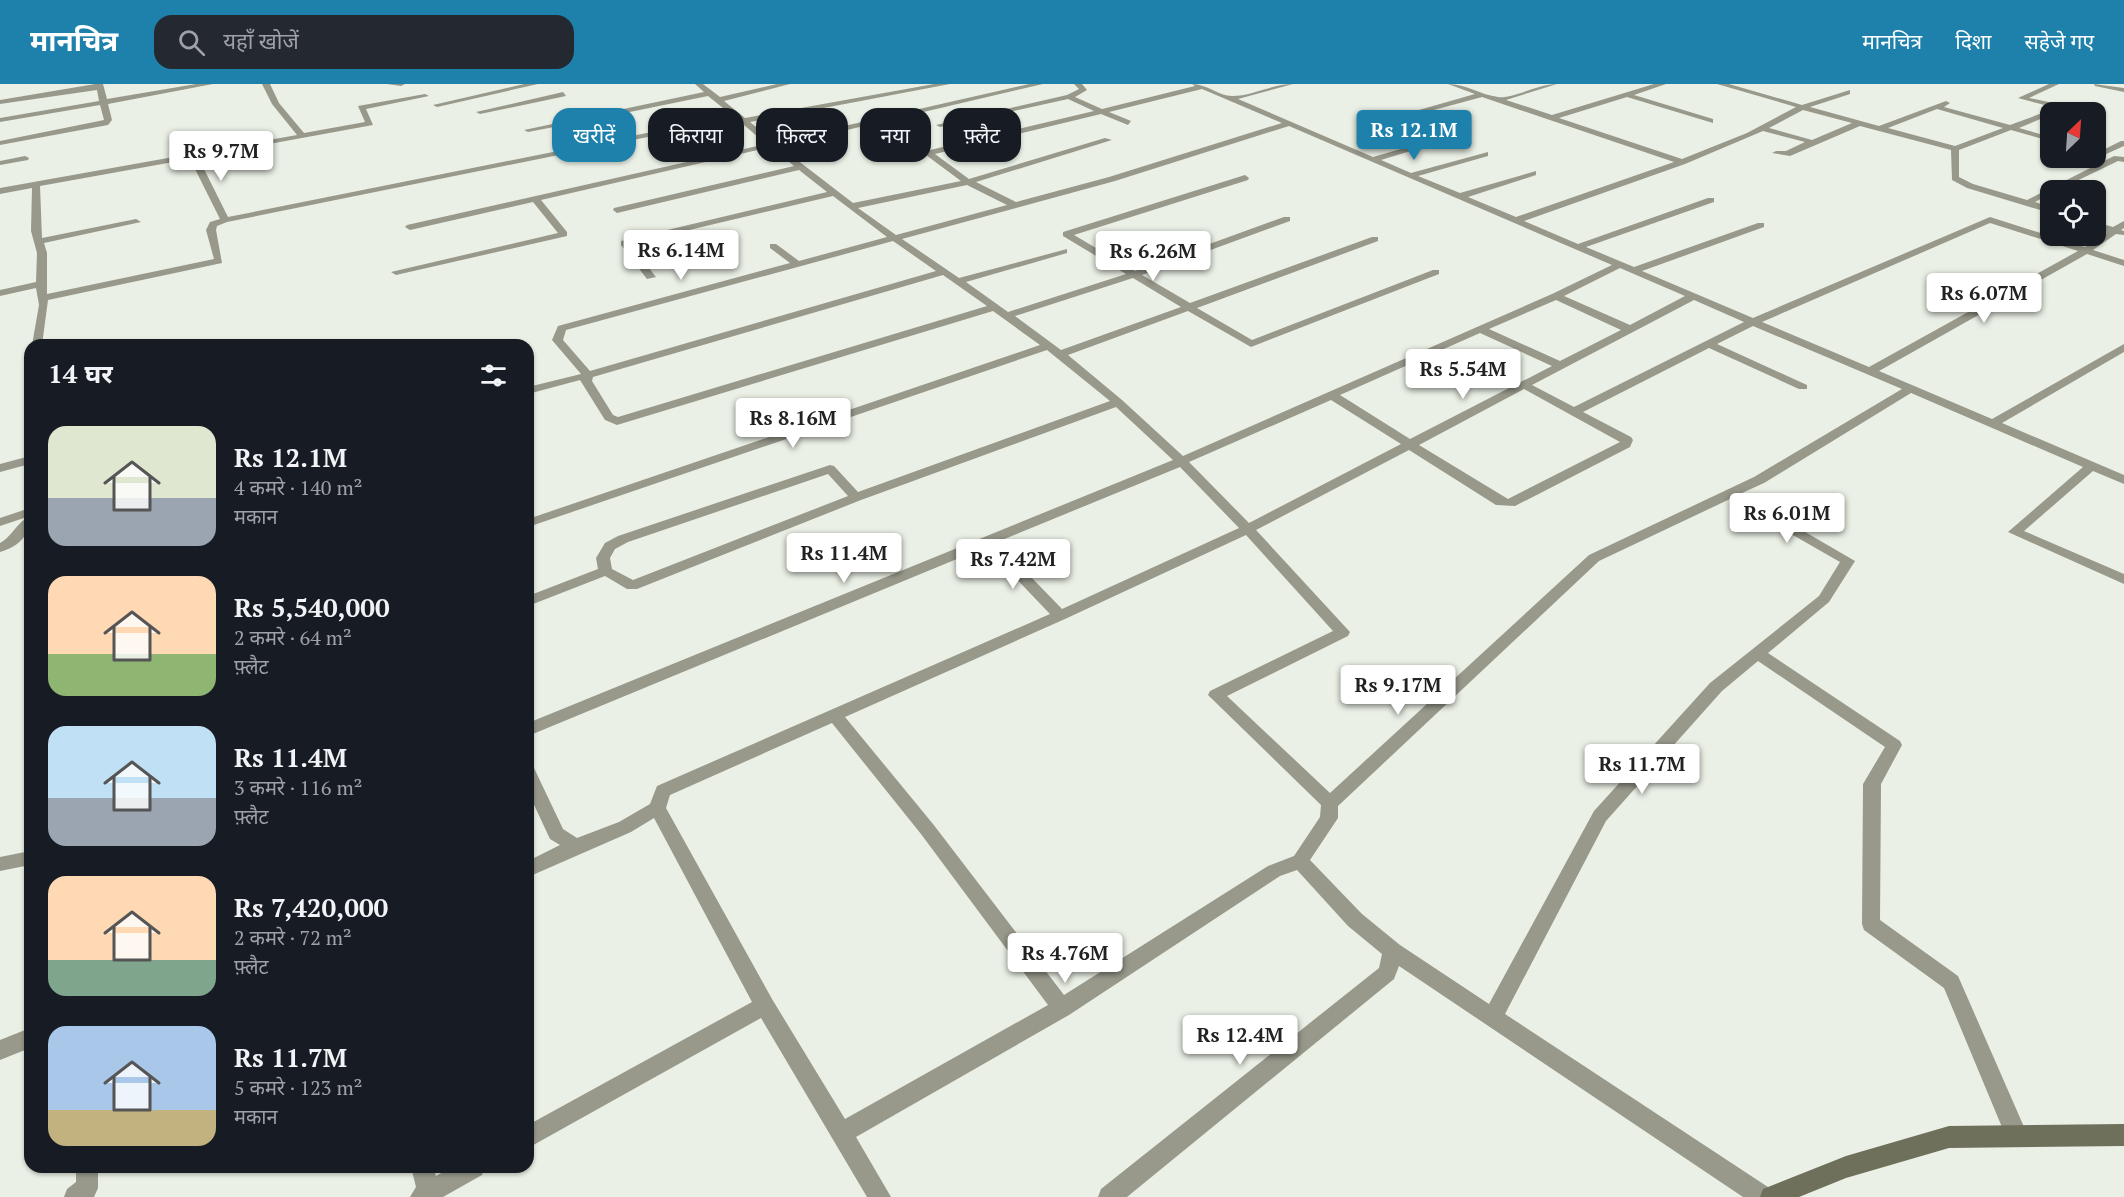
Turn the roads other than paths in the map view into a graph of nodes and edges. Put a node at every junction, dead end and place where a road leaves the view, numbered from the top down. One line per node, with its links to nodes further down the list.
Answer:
1 (209, 84): 35 (street)
2 (266, 84): 61 (street)
3 (391, 84): 4 (street)
4 (401, 84)
5 (493, 84): 22 (street)
6 (534, 84): 36 (street)
7 (552, 84): 42 (street)
8 (699, 84): 28 (street)
9 (786, 84): 28 (street)
10 (946, 84): 45 (street)
11 (1039, 84): 55 (street)
12 (1078, 84): 29 (street)
13 (1289, 84): 30 (street)
14 (1452, 84): 25 (street)
15 (1553, 84): 31 (street)
16 (1662, 84): 26 (street)
17 (1722, 84): 37 (street)
18 (2055, 84): 34 (street)
19 (2097, 84): 23 (street)
20 (1199, 85): 30 (street); 41 (street)
21 (100, 86): 32 (street); 35 (street)
22 (481, 87)
23 (2124, 90)
24 (1847, 92): 37 (street)
25 (1483, 94): 31 (street); 43 (street)
26 (1626, 95): 46 (street); 48 (street)
27 (425, 96): 61 (street)
28 (714, 97): 39 (street); 40 (street)
29 (1069, 97): 41 (street); 54 (street)
30 (1230, 99): 52 (street)
31 (1498, 100): 46 (street)
32 (0, 102)
33 (1949, 102): 38 (street)
34 (2040, 102)
35 (102, 104): 47 (street); 66 (street)
36 (437, 105)
37 (1802, 106): 51 (street); 57 (street)
38 (1937, 107): 56 (street); 58 (street)
39 (727, 108)
40 (636, 110)
41 (1101, 111): 50 (street); 86 (street)
42 (480, 112)
43 (1422, 112)
44 (2040, 117): 56 (street)
45 (744, 118)
46 (1551, 118): 79 (street)
47 (0, 120)
48 (1710, 121)
49 (744, 122): 60 (street)
50 (1128, 123)
51 (1859, 123): 58 (street); 65 (street)
52 (1288, 124): 77 (street); 96 (street)
53 (552, 125): 59 (street)
54 (940, 125)
55 (848, 126)
56 (2011, 127): 63 (street); 69 (street)
57 (1761, 128): 65 (street); 79 (street)
58 (1879, 129): 69 (street)
59 (528, 130)
60 (756, 132)
61 (302, 136): 73 (street)
62 (1450, 136): 77 (street)
63 (2040, 136)
64 (1108, 140): 86 (street)
65 (1812, 142): 71 (street)
66 (0, 143)
67 (2124, 143): 70 (street)
68 (756, 146): 92 (street)
69 (1956, 149): 94 (street)
70 (2106, 150)
71 (1776, 153)
72 (1485, 154): 83 (street)
73 (193, 156): 87 (street); 100 (street)
74 (552, 156): 100 (street)
75 (25, 158): 80 (street)
76 (2120, 159): 85 (street)
77 (1371, 160): 83 (street)
78 (795, 162): 81 (street)
79 (1682, 162): 101 (street)
80 (0, 163)
81 (801, 167): 89 (street); 98 (street)
82 (1533, 173): 91 (street)
83 (1408, 176): 91 (street)
84 (1245, 178): 121 (street)
85 (2075, 180)
86 (968, 182): 95 (street); 96 (street)
87 (36, 185): 88 (street); 109 (street)
88 (0, 191)
89 (836, 193): 95 (street); 122 (street)
90 (2040, 196): 94 (street)
91 (1458, 197): 101 (street)
92 (535, 198): 105 (street); 118 (street)
93 (1711, 200): 111 (street)
94 (2028, 202): 97 (street)
95 (853, 206): 107 (street)
96 (1014, 206): 107 (street)
97 (2040, 206)
98 (617, 210)
99 (1287, 219): 121 (street)
100 (225, 220): 128 (street)
101 (1515, 220): 111 (street)
102 (136, 222): 109 (street)
103 (2124, 224): 106 (street)
104 (1761, 225): 117 (street)
105 (410, 227)
106 (2119, 232): 112 (street)
107 (893, 237): 115 (street); 119 (street)
108 (1375, 239): 130 (street)
109 (39, 241): 124 (street)
110 (773, 246): 115 (street)
111 (1577, 247): 116 (street)
112 (2086, 251): 114 (street); 132 (street); 143 (street)
113 (1064, 252): 123 (street)
114 (2124, 263)
115 (797, 264): 144 (street)
116 (1619, 265): 117 (street); 126 (street)
117 (1633, 271): 127 (street)
118 (396, 272)
119 (944, 272): 123 (street); 144 (street)
120 (1436, 272): 130 (street)
121 (1132, 275): 130 (street); 131 (street)
122 (651, 277)
123 (959, 281): 129 (street)
124 (41, 284): 125 (street); 128 (street)
125 (0, 293)
126 (1556, 296): 133 (street); 134 (street)
127 (1692, 297): 132 (street); 134 (street)
128 (42, 298): 135 (street)
129 (995, 307): 131 (street); 144 (street)
130 (1190, 309): 139 (street)
131 (1008, 315): 137 (street)
132 (1752, 322): 136 (street); 143 (street)
133 (1479, 329): 142 (street); 149 (street)
134 (1631, 330): 142 (street)
135 (38, 339)
136 (1708, 344): 146 (street); 151 (street)
137 (1048, 346): 139 (street); 163 (street)
138 (2124, 347): 140 (street)
139 (1059, 355): 150 (street)
140 (2110, 355): 141 (street); 152 (street)
141 (2124, 360)
142 (1561, 366): 145 (street)
143 (1869, 372): 148 (street)
144 (588, 375): 147 (street)
145 (1524, 385): 151 (street); 153 (street)
146 (1803, 387)
147 (534, 389)
148 (1910, 389): 152 (street); 159 (street)
149 (1330, 394): 153 (street); 154 (street)
150 (1118, 402): 154 (street); 160 (street)
151 (1576, 411): 153 (street)
152 (1992, 424): 156 (street)
153 (1410, 445): 165 (street)
154 (1178, 461): 165 (street); 166 (street)
155 (24, 462): 157 (street)
156 (2092, 466): 158 (street); 169 (street)
157 (0, 468)
158 (2124, 480)
159 (1731, 494): 172 (street); 176 (street)
160 (856, 497): 168 (street); 168 (street)
161 (24, 515): 162 (street)
162 (0, 522)
163 (534, 522)
164 (24, 528): 167 (street)
165 (1248, 529): 171 (street); 176 (street)
166 (990, 543): 171 (street); 174 (street)
167 (0, 548)
168 (606, 571): 170 (street)
169 (2124, 579)
170 (534, 600)
171 (1060, 616): 173 (street)
172 (1757, 653): 186 (street); 192 (street)
173 (835, 716): 177 (street); 185 (street)
174 (534, 728)
175 (534, 786): 178 (street)
176 (1330, 803): 180 (street)
177 (657, 808): 178 (street); 184 (street)
178 (576, 846): 182 (street)
179 (24, 859): 181 (street)
180 (1300, 861): 183 (street); 185 (street)
181 (0, 864)
182 (534, 866)
183 (1393, 951): 186 (street); 199 (street)
184 (765, 1006): 189 (street); 190 (street)
185 (1062, 1008): 189 (street)
186 (1494, 1015): 200 (street)
187 (24, 1040): 188 (street)
188 (0, 1050)
189 (841, 1133): 198 (street)
190 (534, 1134)
191 (2124, 1135): 192 (street)
192 (2017, 1136): 201 (street)
193 (87, 1173): 197 (street)
194 (423, 1173): 196 (street)
195 (464, 1173): 196 (street)
196 (427, 1196)
197 (75, 1197)
198 (880, 1197)
199 (1109, 1197)
200 (1763, 1197)
201 (1771, 1197)

